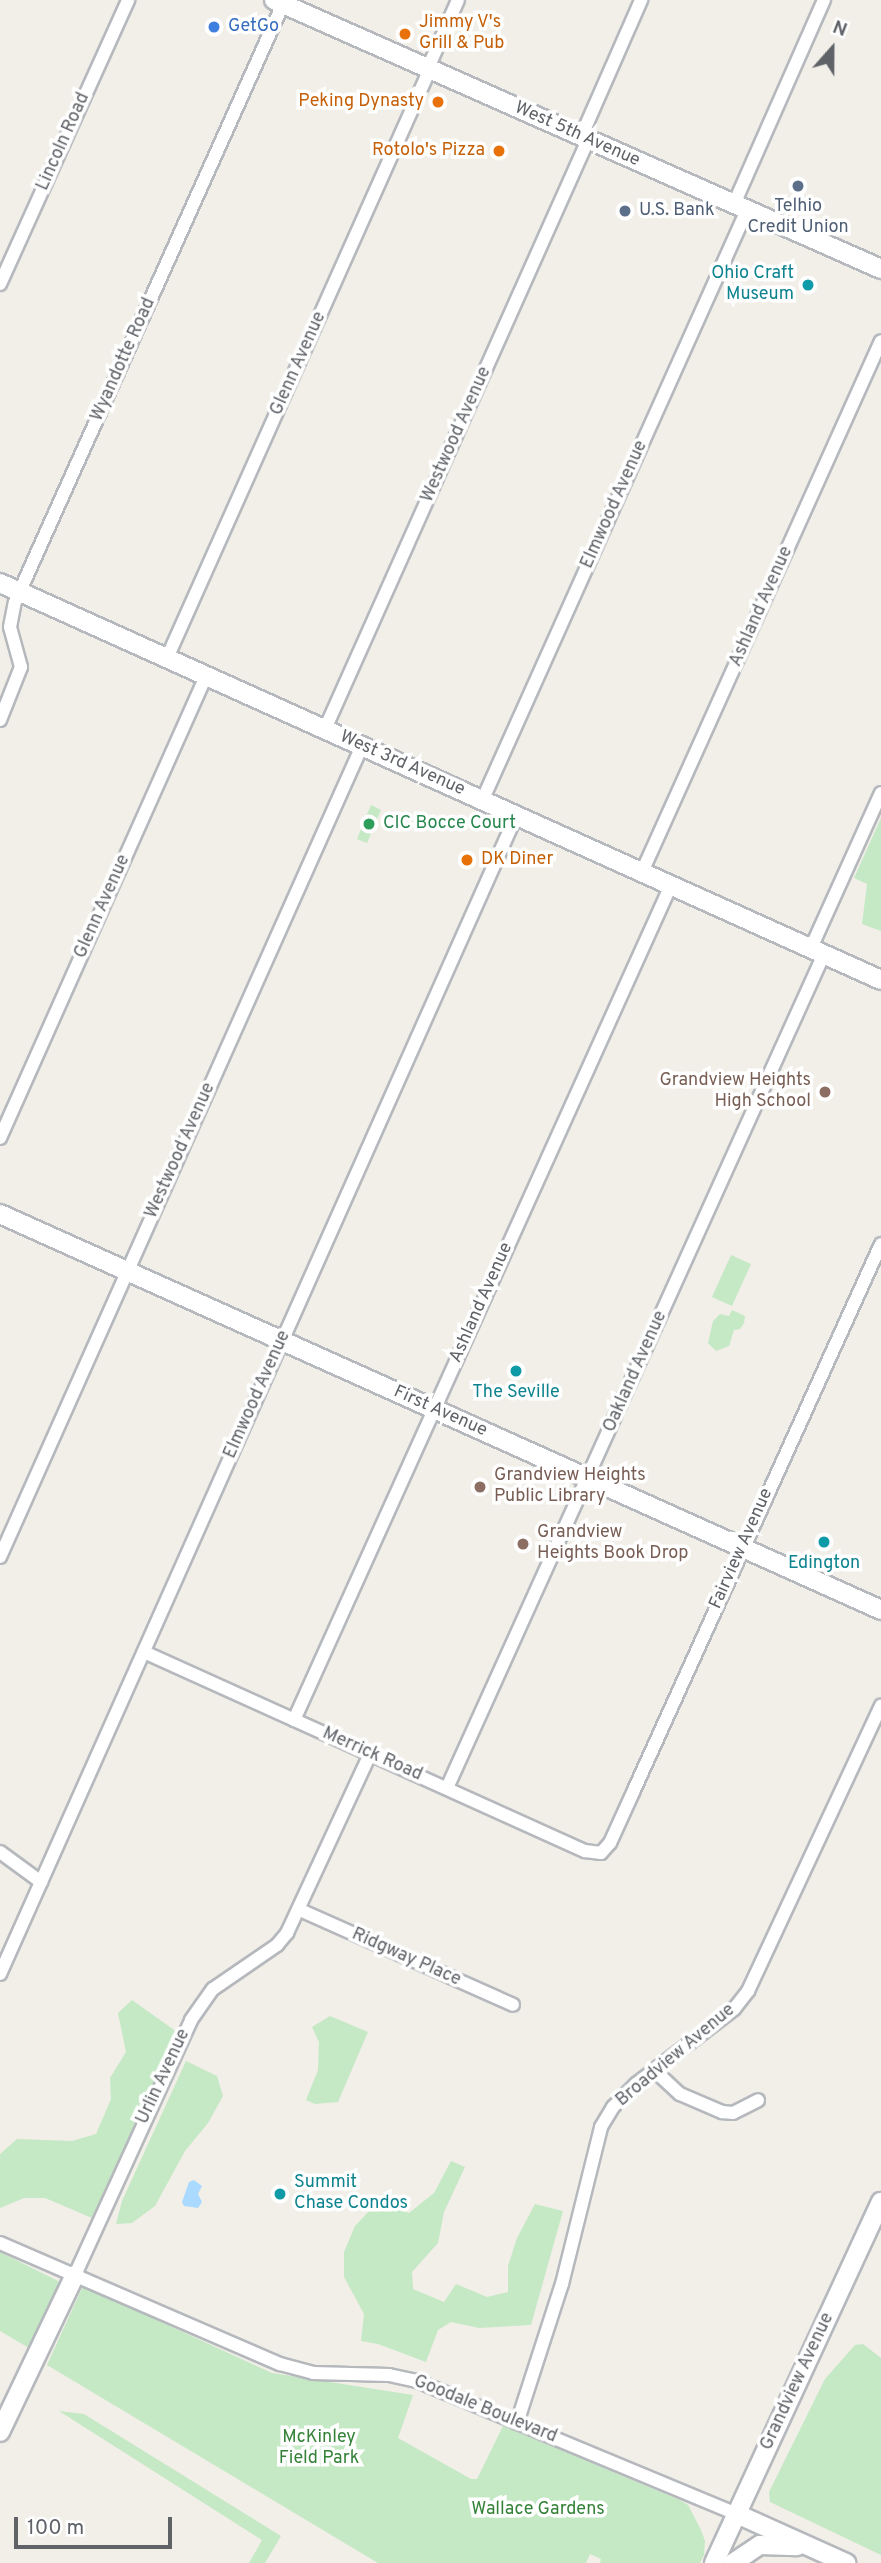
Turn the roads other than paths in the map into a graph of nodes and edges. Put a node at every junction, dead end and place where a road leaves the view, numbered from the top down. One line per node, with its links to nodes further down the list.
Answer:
1 (128, 0): 10 (street, Lincoln Road)
2 (458, 0): 6 (street, Glenn Avenue)
3 (641, 0): 7 (street, Westwood Avenue)
4 (824, 0): 8 (street, Elmwood Avenue)
5 (279, 2): 6 (street, West 5th Avenue); 13 (street, Wyandotte Road)
6 (429, 68): 7 (street, West 5th Avenue); 14 (street, Glenn Avenue)
7 (585, 138): 8 (street, West 5th Avenue); 17 (street, Westwood Avenue)
8 (741, 207): 9 (street, West 5th Avenue); 20 (street, Elmwood Avenue)
9 (881, 269)
10 (0, 284)
11 (881, 341): 22 (street, Ashland Avenue)
12 (0, 583): 13 (street, West 3rd Avenue)
13 (20, 592): 14 (street, West 3rd Avenue); 16 (street, Wyandotte Road)
14 (167, 659): 15 (street, West 3rd Avenue)
15 (206, 676): 17 (street, West 3rd Avenue); 26 (street, Glenn Avenue)
16 (0, 720)
17 (325, 729): 18 (street, West 3rd Avenue)
18 (362, 746): 20 (street, West 3rd Avenue); 29 (street, Westwood Avenue)
19 (881, 793): 24 (street, Oakland Avenue)
20 (482, 801): 21 (street, West 3rd Avenue)
21 (516, 816): 22 (street, West 3rd Avenue); 30 (street, Elmwood Avenue)
22 (642, 872): 23 (street, West 3rd Avenue)
23 (671, 885): 24 (street, West 3rd Avenue); 31 (street, Ashland Avenue)
24 (817, 951): 25 (street, West 3rd Avenue); 32 (street, Oakland Avenue)
25 (881, 980)
26 (0, 1138)
27 (0, 1214): 29 (street, First Avenue)
28 (881, 1244): 33 (street, Fairview Avenue)
29 (127, 1272): 30 (street, First Avenue); 34 (street, Westwood Avenue)
30 (282, 1341): 31 (street, First Avenue); 36 (street, Elmwood Avenue)
31 (433, 1409): 32 (street, First Avenue); 38 (street, Ashland Avenue)
32 (587, 1478): 33 (street, First Avenue); 40 (street, Oakland Avenue)
33 (743, 1548): 35 (street, First Avenue); 42 (street, Fairview Avenue)
34 (0, 1557)
35 (881, 1610)
36 (144, 1652): 38 (street, Merrick Road); 43 (street, Elmwood Avenue)
37 (881, 1706): 47 (street, Broadview Avenue)
38 (294, 1720): 39 (street, Merrick Road)
39 (370, 1754): 40 (street, Merrick Road); 44 (street, Urlin Avenue)
40 (447, 1788): 42 (street, Merrick Road)
41 (0, 1852): 43 (street)
42 (601, 1853)
43 (41, 1882): 45 (street, Elmwood Avenue)
44 (300, 1910): 46 (street, Ridgway Place); 51 (street, Urlin Avenue)
45 (0, 1974)
46 (513, 2005)
47 (655, 2071): 48 (street); 52 (street, Broadview Avenue)
48 (758, 2100)
49 (881, 2202): 54 (street, Grandview Avenue)
50 (0, 2243): 51 (street, Goodale Boulevard)
51 (75, 2275): 52 (street, Goodale Boulevard); 53 (street, Urlin Avenue)
52 (517, 2423): 54 (street, Goodale Boulevard)
53 (0, 2432)
54 (737, 2514): 55 (street, Goodale Boulevard); 56 (street, Grandview Avenue)
55 (824, 2553): 57 (street); 58 (street, Goodale Boulevard)
56 (714, 2563)
57 (733, 2563)
58 (846, 2563)

